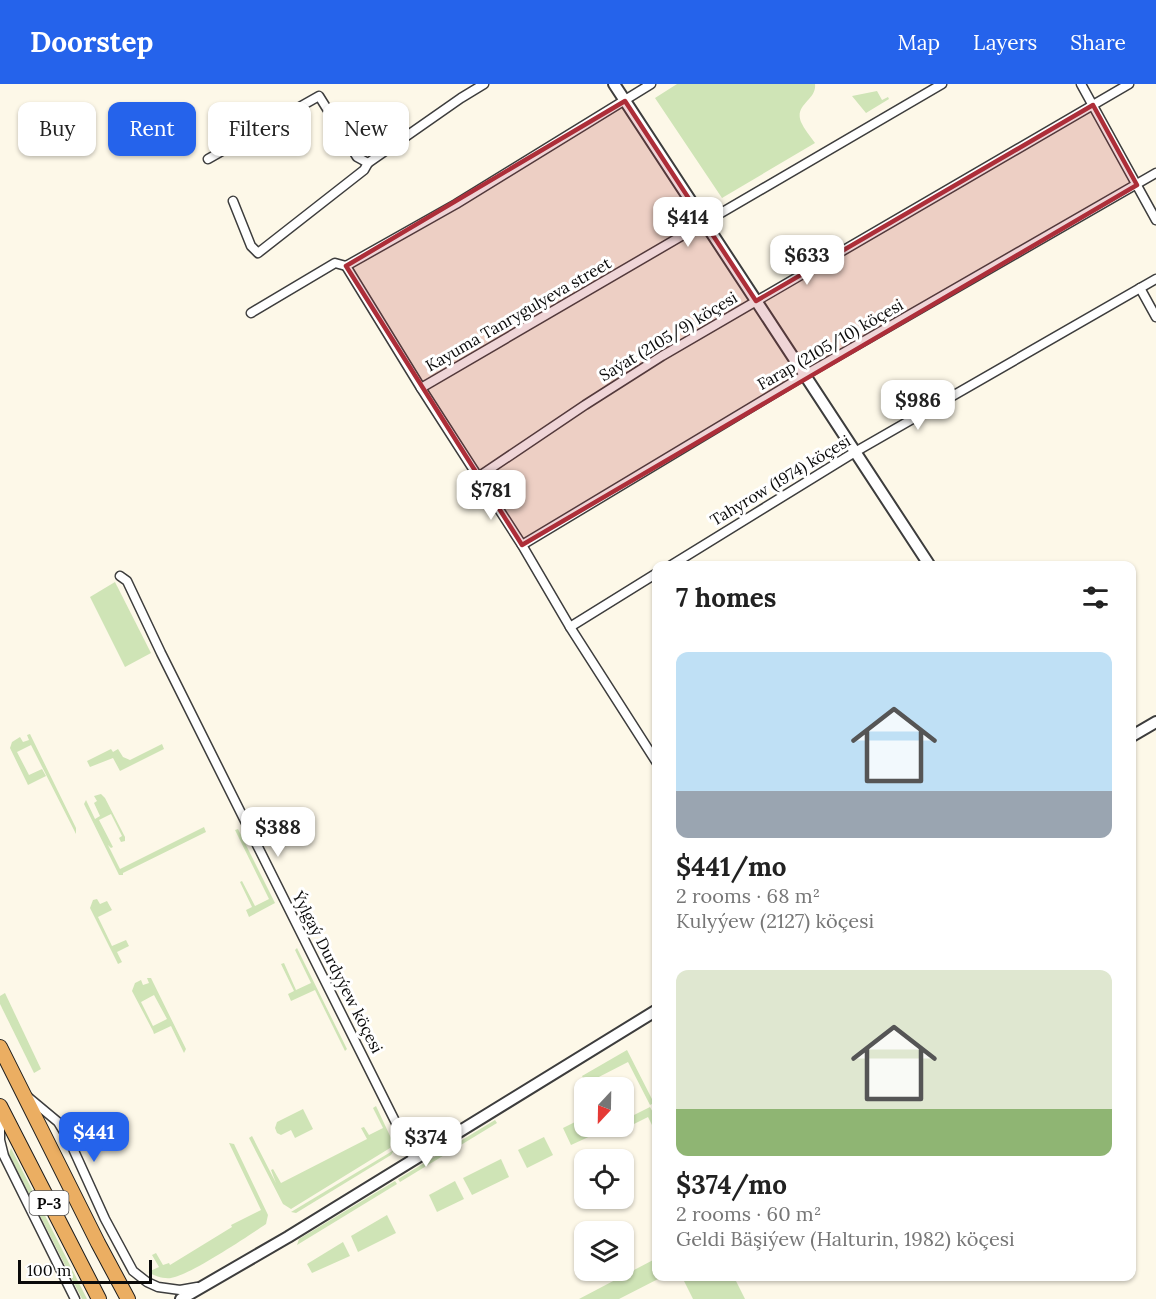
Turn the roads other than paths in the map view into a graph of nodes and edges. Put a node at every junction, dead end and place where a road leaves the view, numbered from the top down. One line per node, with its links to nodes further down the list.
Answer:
1 (484, 84): 10 (street)
2 (614, 84): 7 (street)
3 (651, 84): 7 (street)
4 (942, 84): 15 (street, Kayuma Tanrygulyeva street)
5 (1081, 84): 8 (street)
6 (1129, 84): 8 (street, Saýat (2105/9) köçesi)
7 (625, 101): 15 (street); 16 (street)
8 (1093, 105): 12 (street); 19 (street, Saýat (2105/9) köçesi)
9 (208, 159): 10 (street)
10 (368, 163): 13 (street)
11 (1156, 173): 12 (street, Farap (2105/10) köçesi)
12 (1137, 185): 14 (street); 22 (street, Farap (2105/10) köçesi)
13 (232, 201)
14 (1156, 220)
15 (704, 223): 19 (street); 23 (street, Kayuma Tanrygulyeva street)
16 (346, 266): 20 (street); 23 (street)
17 (1156, 279): 18 (street, Tahyrow (1974) köçesi)
18 (1140, 288): 21 (street); 24 (street, Tahyrow (1974) köçesi)
19 (756, 301): 22 (street); 25 (street, Saýat (2105/9) köçesi)
20 (251, 313)
21 (1156, 317)
22 (806, 375): 24 (street); 26 (street, Farap (2105/10) köçesi)
23 (421, 388): 25 (street)
24 (855, 452): 27 (street, Tahyrow (1974) köçesi); 28 (street)
25 (477, 477): 26 (street)
26 (522, 545): 31 (street)
27 (677, 561)
28 (927, 561)
29 (120, 576): 40 (street, Ýylgaý Durdyýew köçesi)
30 (652, 576): 31 (street)
31 (570, 627): 34 (street)
32 (1156, 722): 33 (street)
33 (1136, 734)
34 (652, 755)
35 (652, 1013): 40 (street)
36 (0, 1047): 37 (highway, P-3)
37 (22, 1091): 41 (street); 42 (highway, P-3)
38 (0, 1106): 45 (highway, P-3)
39 (0, 1124): 44 (street)
40 (414, 1159): 43 (street)
41 (105, 1219): 42 (street); 43 (street)
42 (98, 1244): 46 (highway, P-3)
43 (206, 1286): 47 (street); 48 (street)
44 (75, 1299)
45 (99, 1299)
46 (128, 1299)
47 (181, 1299)
48 (193, 1299)

